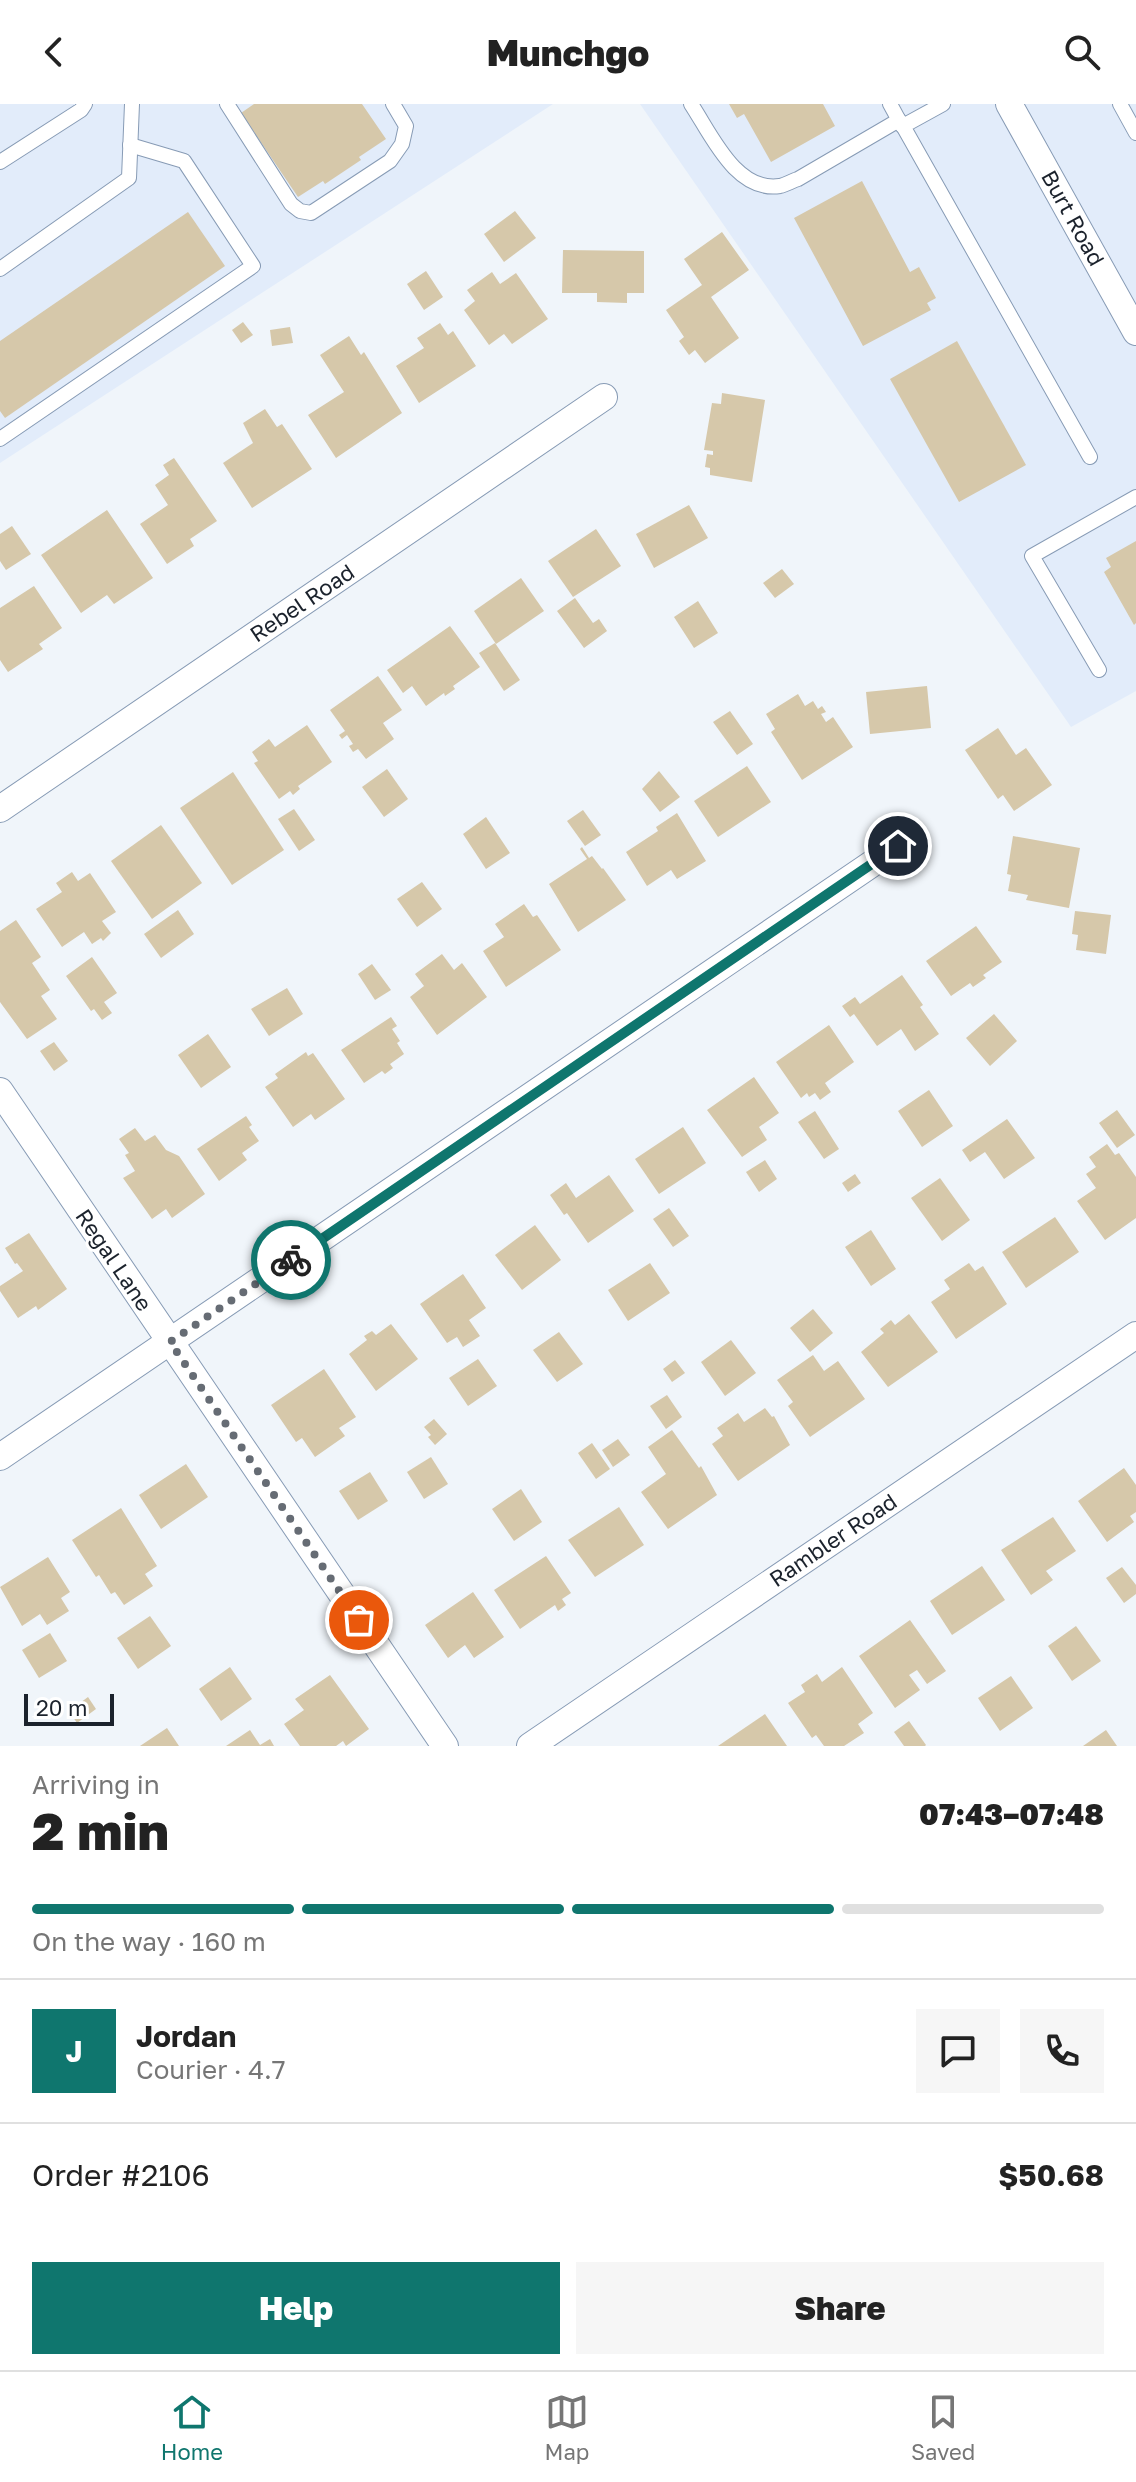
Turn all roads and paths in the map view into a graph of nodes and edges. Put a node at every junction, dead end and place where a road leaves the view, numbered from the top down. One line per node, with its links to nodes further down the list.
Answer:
1 (85, 104): 13 (lane)
2 (132, 104): 12 (lane)
3 (227, 104): 4 (lane)
4 (393, 104)
5 (691, 104): 10 (lane)
6 (890, 104): 10 (lane)
7 (943, 104): 10 (lane)
8 (1009, 104): 15 (street, Burt Road)
9 (1120, 104): 11 (lane)
10 (901, 123): 18 (lane)
11 (1136, 133)
12 (130, 145): 14 (lane); 17 (lane)
13 (0, 162)
14 (0, 269)
15 (1136, 332)
16 (604, 397): 21 (street, Rebel Road)
17 (0, 439)
18 (1090, 457)
19 (1136, 497): 20 (lane)
20 (1099, 670)
21 (0, 809)
22 (898, 846): 25 (street)
23 (0, 1091): 25 (street, Regal Lane)
24 (1136, 1335): 28 (street, Rambler Road)
25 (170, 1342): 26 (street); 27 (street, Regal Lane)
26 (0, 1457)
27 (445, 1746)
28 (530, 1746)

